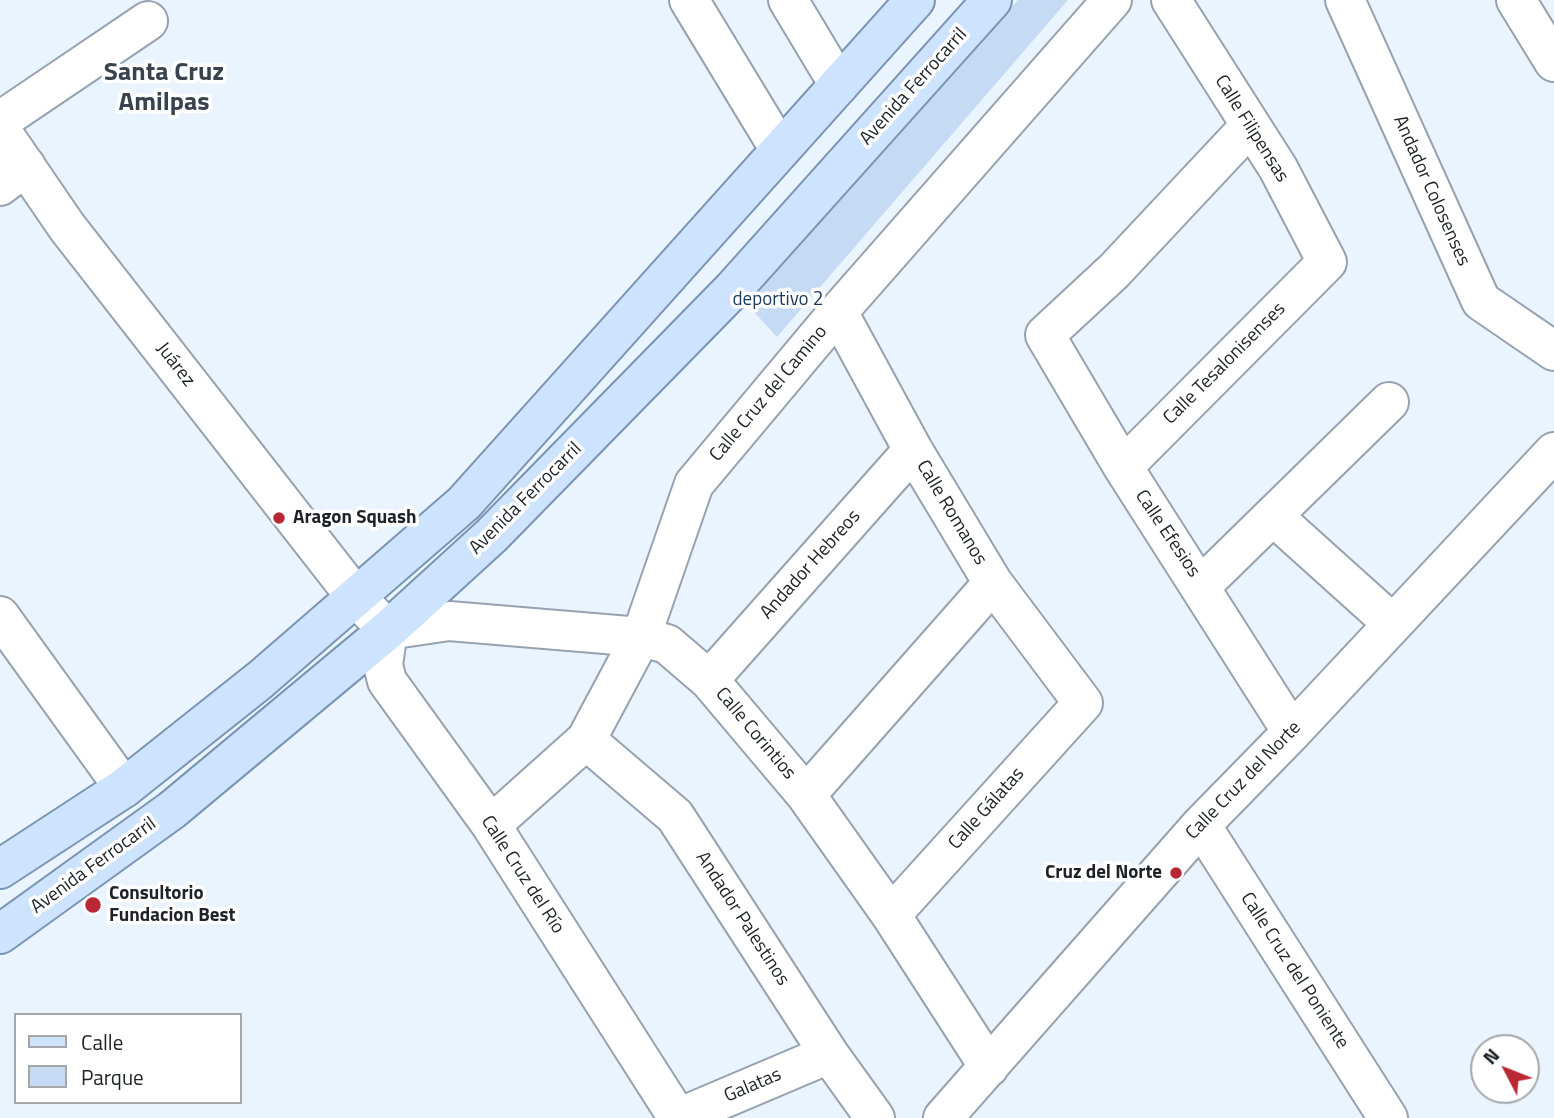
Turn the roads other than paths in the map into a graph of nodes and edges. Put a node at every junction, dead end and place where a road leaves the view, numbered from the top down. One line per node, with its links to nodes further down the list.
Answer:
1 (689, 0): 13 (street)
2 (788, 0): 11 (street)
3 (915, 0): 11 (main road)
4 (992, 0): 28 (main road, Avenida Ferrocarril)
5 (1112, 0): 16 (street, Calle Cruz del Camino)
6 (1171, 0): 12 (street, Calle Filipensas)
7 (1345, 0): 17 (street, Andador Colosenses)
8 (1516, 0): 10 (street)
9 (148, 21): 14 (street)
10 (1554, 62)
11 (839, 85): 13 (main road)
12 (1250, 126): 15 (street, Calle Filipensas); 21 (street, Calle Efesios)
13 (780, 150): 25 (main road)
14 (7, 152): 25 (street, Juárez)
15 (1327, 262): 21 (street, Calle Tesalonisenses)
16 (838, 312): 19 (street, Calle Romanos); 29 (street, Calle Cruz del Camino)
17 (1554, 351)
18 (1389, 402): 22 (street)
19 (914, 450): 23 (street, Calle Romanos); 30 (street, Andador Hebreos)
20 (1554, 452): 27 (street, Calle Cruz del Norte)
21 (1123, 467): 24 (street, Calle Efesios)
22 (1273, 516): 24 (street); 27 (street)
23 (993, 583): 31 (street, Calle Romanos); 35 (street)
24 (1201, 586): 32 (street, Calle Efesios)
25 (355, 596): 28 (street, Juárez); 34 (main road)
26 (0, 616): 34 (street)
27 (1393, 624): 32 (street, Calle Cruz del Norte)
28 (388, 630): 29 (street, Calle Corintios); 36 (street, Calle Cruz del Río); 40 (main road, Avenida Ferrocarril)
29 (641, 637): 30 (street, Calle Corintios); 33 (street, Calle Cruz del Camino)
30 (709, 680): 35 (street, Calle Corintios)
31 (1083, 703): 39 (street, Calle Gálatas)
32 (1292, 732): 37 (street, Calle Cruz del Norte)
33 (586, 740): 36 (street, Calle Cruz del Camino); 41 (street, Andador Palestinos)
34 (124, 789): 38 (main road)
35 (806, 795): 39 (street, Calle Corintios)
36 (491, 825): 43 (street, Calle Cruz del Río)
37 (1201, 825): 42 (street, Calle Cruz del Norte); 46 (street, Calle Cruz del Poniente)
38 (2, 864)
39 (891, 915): 42 (street, Calle Corintios)
40 (0, 934)
41 (829, 1054): 43 (street, Galatas); 44 (street, Andador Palestinos)
42 (989, 1067): 45 (street, Calle Cruz del Norte)
43 (678, 1118)
44 (875, 1118)
45 (943, 1118)
46 (1388, 1118)

